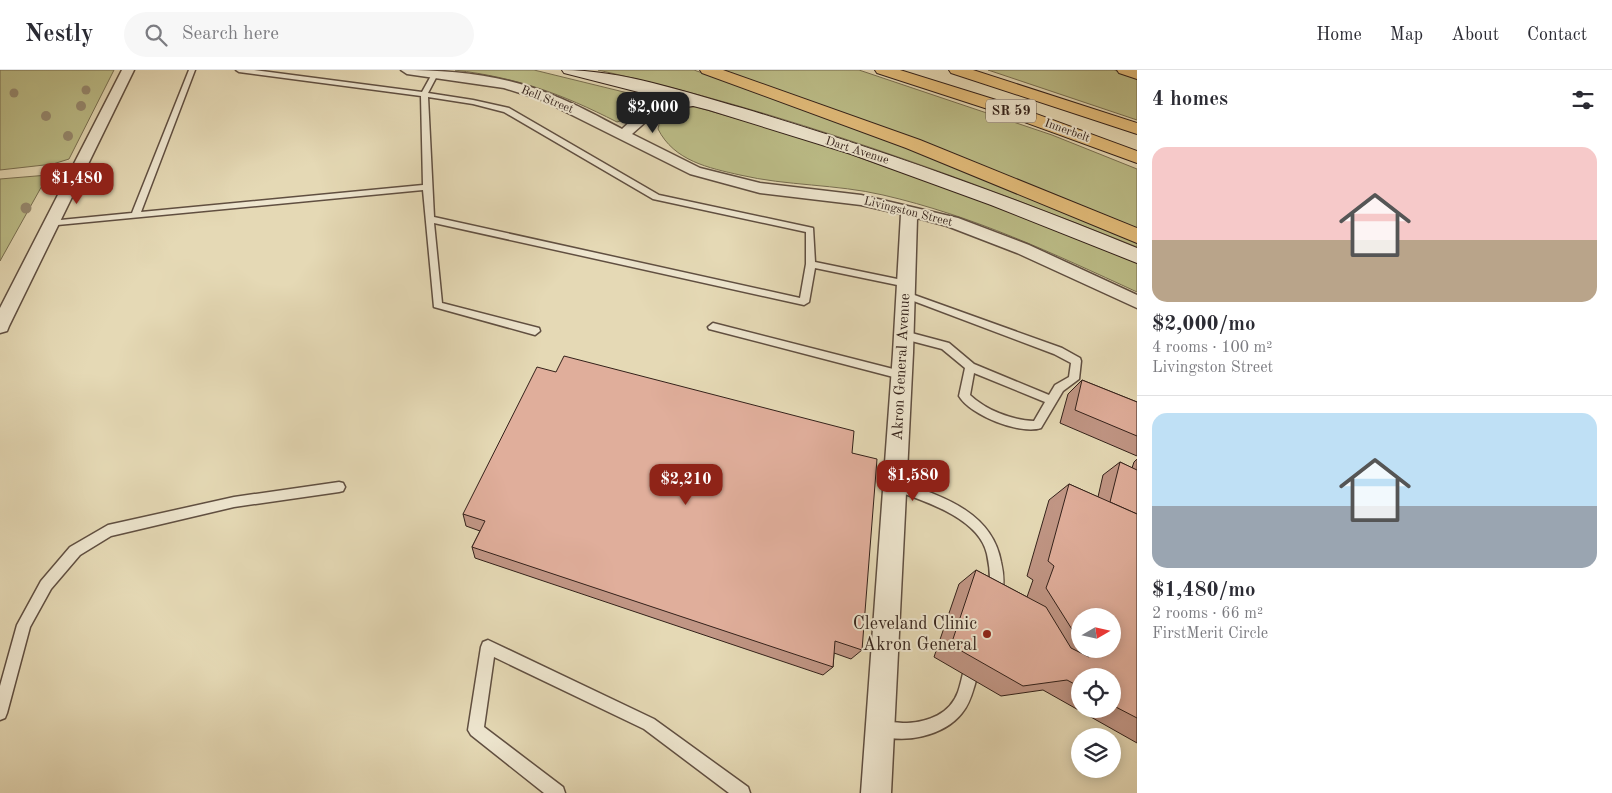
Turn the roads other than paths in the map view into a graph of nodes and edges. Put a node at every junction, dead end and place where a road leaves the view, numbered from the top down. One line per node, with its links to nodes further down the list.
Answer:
1 (128, 70): 24 (street)
2 (192, 70): 22 (lane)
3 (239, 70): 13 (lane)
4 (407, 70): 10 (street, Bell Street)
5 (570, 70): 12 (main road, Dart Avenue)
6 (708, 70): 25 (highway)
7 (883, 70): 18 (highway, Innerbelt / SR 59)
8 (957, 70): 16 (highway, Innerbelt / SR 59)
9 (1125, 70): 11 (highway)
10 (435, 74): 13 (lane); 17 (street, Bell Street)
11 (1137, 74)
12 (634, 85): 14 (main road, Dart Avenue); 15 (street)
13 (424, 94): 20 (lane); 27 (lane)
14 (694, 102): 15 (street); 26 (main road, Dart Avenue)
15 (652, 120): 17 (street); 19 (street)
16 (1137, 129)
17 (624, 135): 19 (street, Livingston Street)
18 (1137, 157)
19 (669, 159): 21 (street, Livingston Street)
20 (427, 187): 22 (lane); 23 (lane)
21 (909, 211): 28 (street, Akron General Avenue); 29 (street, Livingston Street)
22 (136, 215): 24 (lane)
23 (430, 219): 27 (lane); 32 (lane)
24 (50, 224): 30 (street)
25 (1137, 236)
26 (1137, 256)
27 (811, 264): 28 (lane)
28 (906, 290): 33 (street, Akron General Avenue); 36 (lane)
29 (1137, 302)
30 (0, 326)
31 (713, 328): 35 (lane)
32 (535, 331)
33 (904, 335): 34 (lane); 35 (street, Akron General Avenue)
34 (970, 367): 36 (lane); 36 (lane)
35 (901, 375): 37 (street, Akron General Avenue)
36 (1050, 400)
37 (895, 484): 39 (lane); 42 (street, Akron General Avenue)
38 (339, 487): 41 (lane)
39 (991, 607)
40 (976, 652): 42 (lane)
41 (0, 713)
42 (879, 729): 45 (street, Akron General Avenue)
43 (557, 793): 44 (lane)
44 (742, 793)
45 (876, 793)

